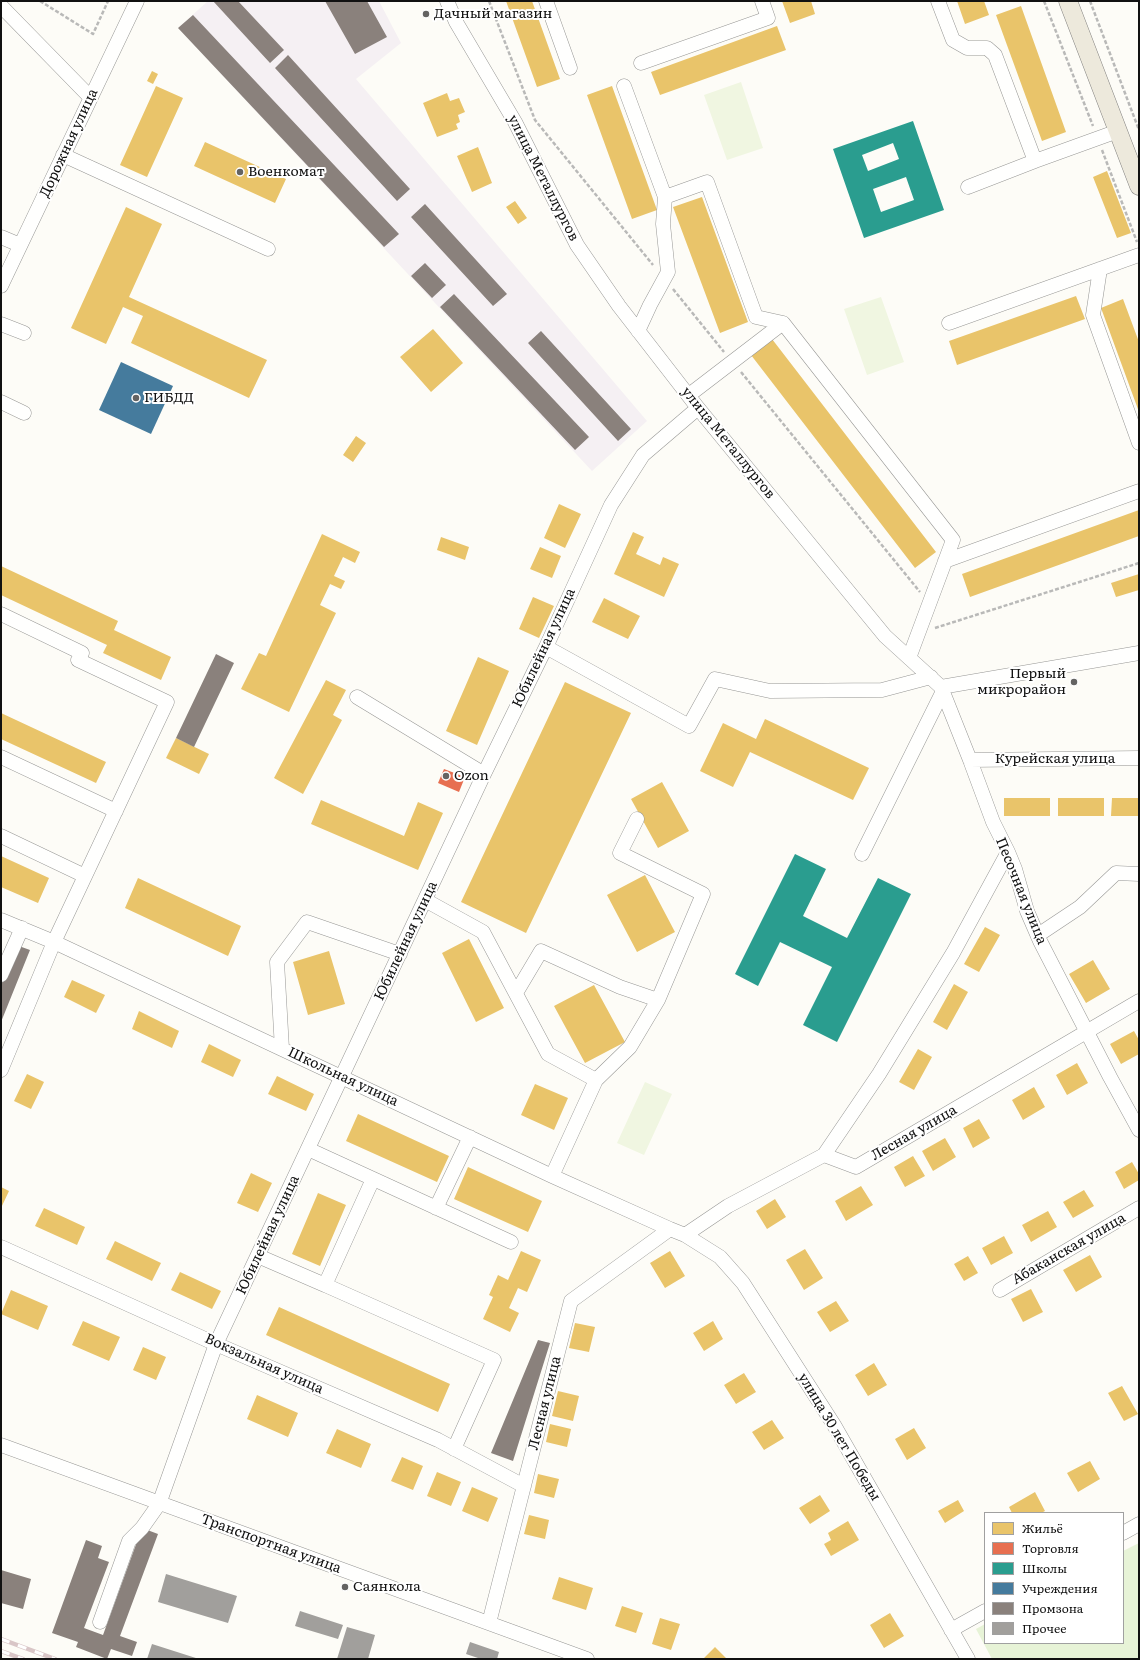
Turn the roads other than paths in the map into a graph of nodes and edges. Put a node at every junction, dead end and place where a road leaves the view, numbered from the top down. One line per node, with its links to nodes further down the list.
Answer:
1 (137, 1): 11 (street, Дорожная улица)
2 (447, 1): 27 (street, улица Металлургов)
3 (546, 1): 9 (street)
4 (762, 1): 8 (street)
5 (938, 1): 14 (street)
6 (1068, 1): 12 (main road)
7 (1, 6): 11 (street)
8 (641, 63)
9 (570, 68)
10 (624, 86): 17 (street)
11 (90, 97): 13 (street, Дорожная улица)
12 (1118, 131): 14 (street); 15 (main road)
13 (63, 155): 19 (street, Дорожная улица); 20 (street)
14 (1035, 162): 16 (street)
15 (1139, 186)
16 (968, 187)
17 (665, 197): 24 (street); 27 (street)
18 (1, 237): 19 (street)
19 (20, 245): 23 (street, Дорожная улица)
20 (268, 249)
21 (1139, 250): 22 (street)
22 (1100, 269): 25 (street); 33 (street)
23 (1, 286)
24 (783, 323): 29 (street); 35 (street)
25 (949, 323)
26 (1, 324): 28 (street)
27 (638, 331): 29 (street, улица Металлургов)
28 (24, 333)
29 (689, 396): 31 (street, улица Металлургов)
30 (1, 402): 32 (street)
31 (698, 408): 37 (street, Юбилейная улица); 39 (street, улица Металлургов)
32 (24, 413)
33 (1139, 443)
34 (1139, 491): 35 (street)
35 (945, 561): 39 (street)
36 (1, 614): 47 (street)
37 (546, 647): 40 (street); 46 (street, Юбилейная улица)
38 (1139, 653): 41 (street)
39 (909, 658): 40 (street, улица Металлургов)
40 (931, 677): 41 (street, улица Металлургов)
41 (942, 689): 45 (street, Песочная улица); 51 (street)
42 (357, 696): 46 (street)
43 (1, 757): 47 (street)
44 (1139, 758): 45 (street, Курейская улица)
45 (970, 760): 50 (street, Песочная улица)
46 (484, 774): 54 (street, Юбилейная улица)
47 (116, 811): 53 (street)
48 (637, 819): 62 (street)
49 (1, 836): 53 (street)
50 (1008, 852): 57 (street, Песочная улица); 72 (street)
51 (862, 854)
52 (1139, 874): 57 (street)
53 (85, 876): 58 (street)
54 (425, 900): 59 (street, Юбилейная улица); 61 (street)
55 (1, 920): 56 (street, Школьная улица)
56 (22, 928): 58 (street, Школьная улица); 60 (street)
57 (1038, 935): 64 (street, Песочная улица)
58 (54, 942): 65 (street, Школьная улица); 66 (street)
59 (400, 954): 65 (street); 67 (street, Юбилейная улица)
60 (1, 975)
61 (516, 993): 62 (street); 68 (street)
62 (658, 1000): 68 (street)
63 (1139, 1001): 64 (street, Лесная улица)
64 (1087, 1032): 69 (street, Песочная улица); 72 (street, Лесная улица)
65 (282, 1048): 67 (street, Школьная улица)
66 (1, 1070)
67 (342, 1077): 70 (street, Школьная улица); 71 (street, Юбилейная улица)
68 (596, 1080): 73 (street)
69 (1139, 1130)
70 (470, 1137): 73 (street, Школьная улица); 75 (street)
71 (308, 1149): 74 (street); 81 (street, Юбилейная улица)
72 (824, 1155): 78 (street)
73 (552, 1176): 77 (street, Школьная улица)
74 (373, 1179): 75 (street); 82 (street)
75 (436, 1208): 79 (street)
76 (1139, 1208): 83 (street, Абаканская улица)
77 (670, 1229): 78 (street, Школьная улица); 87 (street, Лесная улица)
78 (685, 1235): 94 (street, улица 30 лет Победы)
79 (511, 1242)
80 (1, 1247): 84 (street, Вокзальная улица)
81 (258, 1256): 82 (street); 84 (street, Юбилейная улица)
82 (325, 1285): 86 (street)
83 (1000, 1290)
84 (216, 1344): 86 (street, Вокзальная улица); 88 (street, Юбилейная улица)
85 (1, 1445): 88 (street, Транспортная улица)
86 (454, 1449): 87 (street, Вокзальная улица)
87 (524, 1486): 93 (street, Лесная улица)
88 (159, 1504): 92 (street, Юбилейная улица); 93 (street, Транспортная улица)
89 (1139, 1524): 90 (street)
90 (1124, 1532)
91 (984, 1612): 94 (street)
92 (100, 1622)
93 (489, 1623): 95 (street, Транспортная улица)
94 (951, 1630): 96 (street, улица 30 лет Победы)
95 (587, 1659)
96 (968, 1659)

